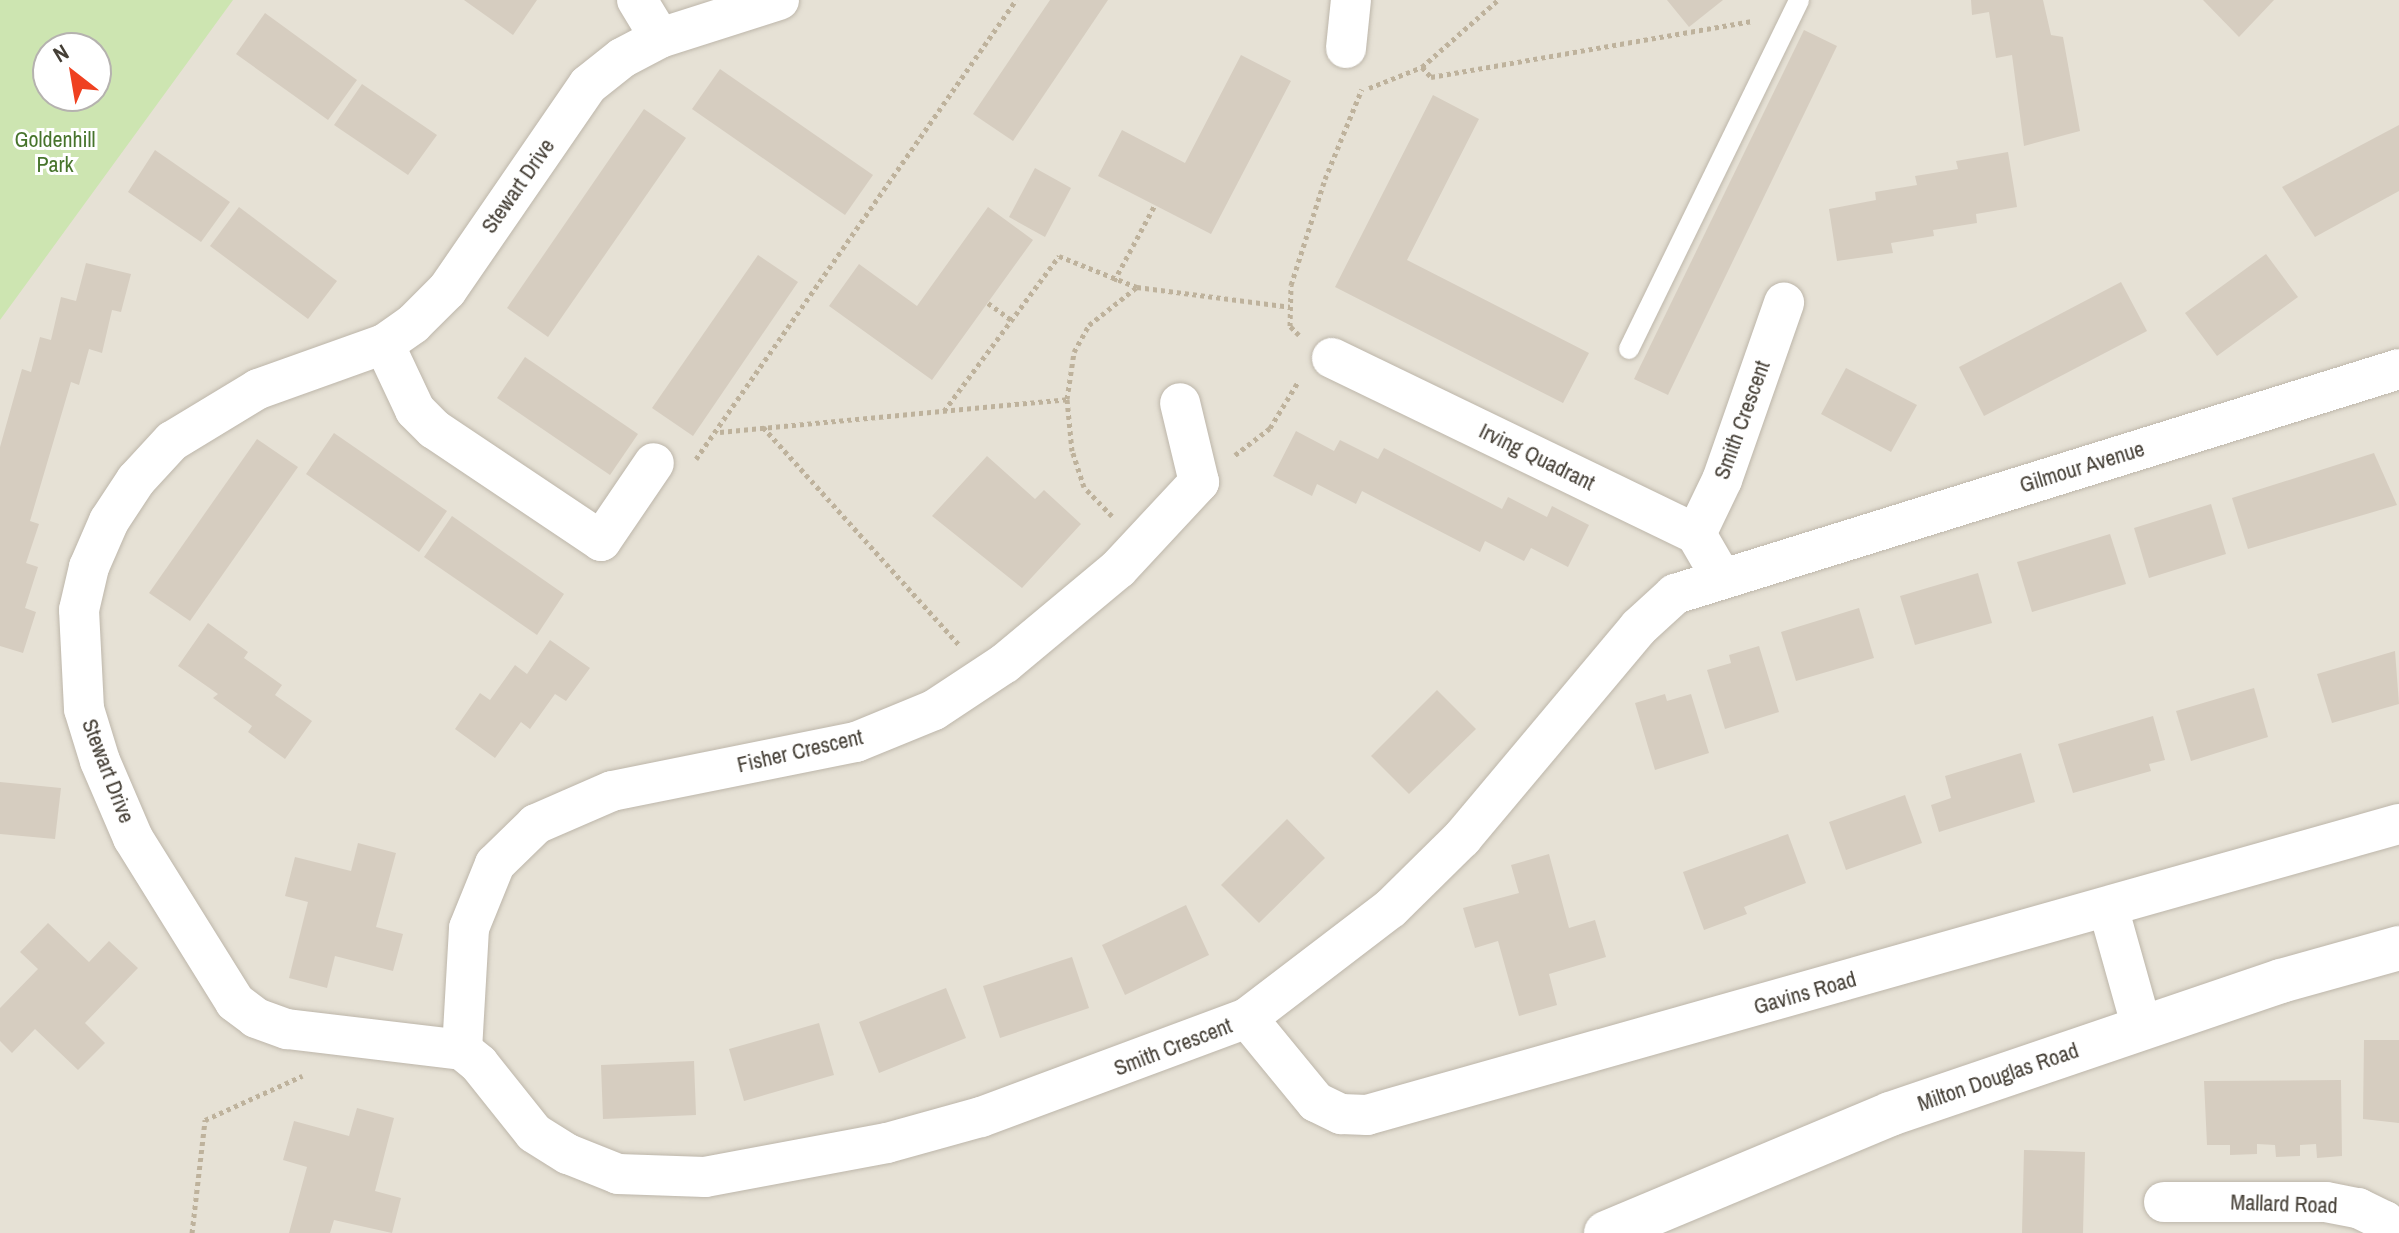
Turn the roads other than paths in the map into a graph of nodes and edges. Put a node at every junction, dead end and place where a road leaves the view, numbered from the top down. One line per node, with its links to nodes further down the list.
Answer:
1 (637, 0): 5 (street)
2 (779, 0): 5 (street, Stewart Drive)
3 (1351, 0): 6 (street)
4 (1796, 7): 9 (lane)
5 (660, 38): 8 (street, Stewart Drive)
6 (1346, 48)
7 (1784, 303): 14 (street, Smith Crescent)
8 (384, 344): 13 (street); 22 (street, Stewart Drive)
9 (1629, 349)
10 (1325, 354): 14 (street, Irving Quadrant)
11 (2399, 369): 15 (street, Gilmour Avenue)
12 (1180, 403): 22 (street, Fisher Crescent)
13 (654, 463)
14 (1696, 534): 16 (street)
15 (1765, 564): 16 (street, Smith Crescent)
16 (1721, 577): 20 (street, Smith Crescent)
17 (2399, 824): 18 (street, Gavins Road)
18 (2108, 907): 20 (street, Gavins Road); 21 (street)
19 (2399, 948): 21 (street, Milton Douglas Road)
20 (1247, 1018): 22 (street, Smith Crescent)
21 (2142, 1028): 24 (street, Milton Douglas Road)
22 (462, 1050)
23 (2164, 1202): 25 (street, Mallard Road)
24 (1606, 1233)
25 (2395, 1233)

